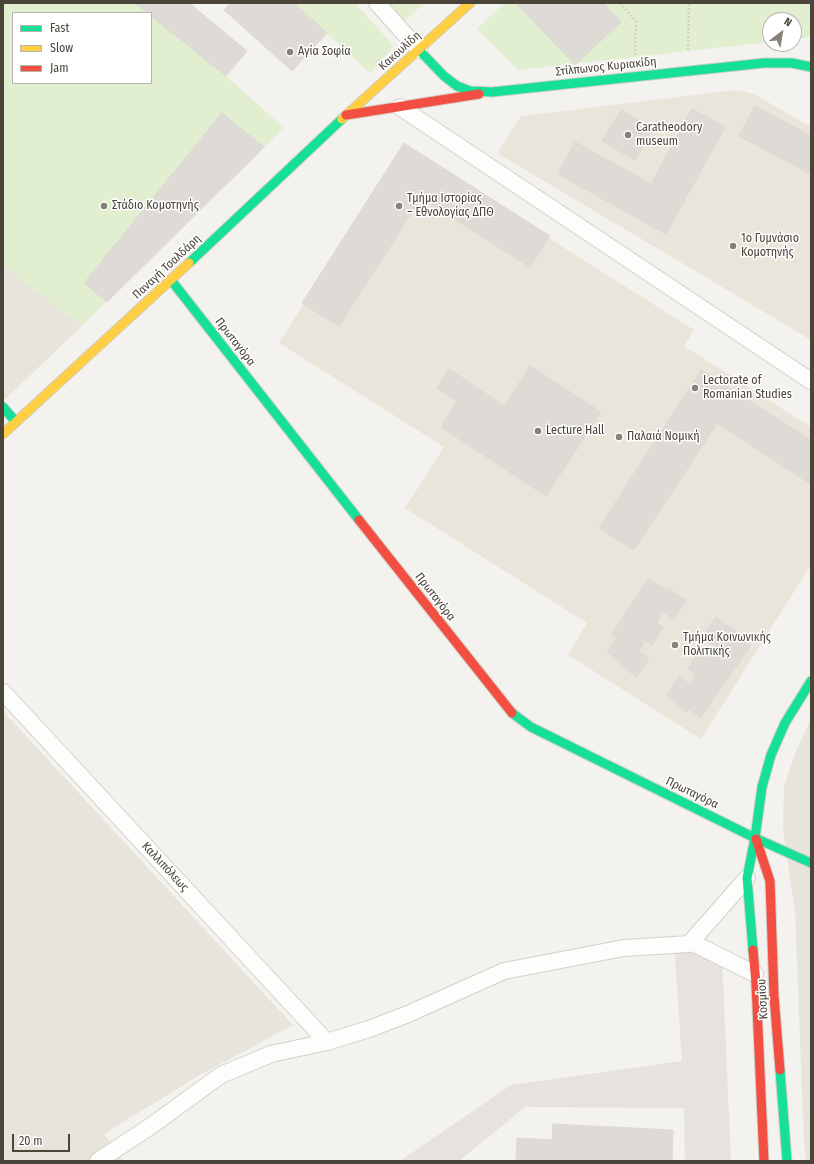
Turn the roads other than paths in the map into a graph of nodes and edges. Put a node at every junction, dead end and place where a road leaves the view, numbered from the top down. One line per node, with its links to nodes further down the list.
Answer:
1 (377, 3): 3 (street)
2 (470, 3): 3 (street, Κακουλίδη)
3 (419, 50): 5 (street, Στίλπωνος Κυριακίδη); 7 (street, Κακουλίδη)
4 (811, 67): 5 (street, Στίλπωνος Κυριακίδη)
5 (492, 92): 6 (street)
6 (400, 107): 7 (street); 9 (street)
7 (346, 115): 8 (street, Παναγή Τσαλδάρη)
8 (171, 280): 11 (street, Παναγή Τσαλδάρη); 15 (street, Πρωταγόρα)
9 (811, 381)
10 (3, 407): 11 (street)
11 (16, 422): 12 (street, Παναγή Τσαλδάρη)
12 (3, 434)
13 (811, 682): 15 (street, Κοσμίου)
14 (3, 692): 20 (street, Καλλιπόλεως)
15 (755, 838): 16 (street, Πρωταγόρα); 17 (street, Κοσμίου); 23 (street, Κοσμίου)
16 (811, 863)
17 (747, 878): 18 (street); 19 (street, Κοσμίου)
18 (691, 942): 19 (street); 20 (street)
19 (755, 974): 22 (street, Κοσμίου)
20 (327, 1042): 21 (street)
21 (98, 1161)
22 (764, 1161)
23 (787, 1161)

